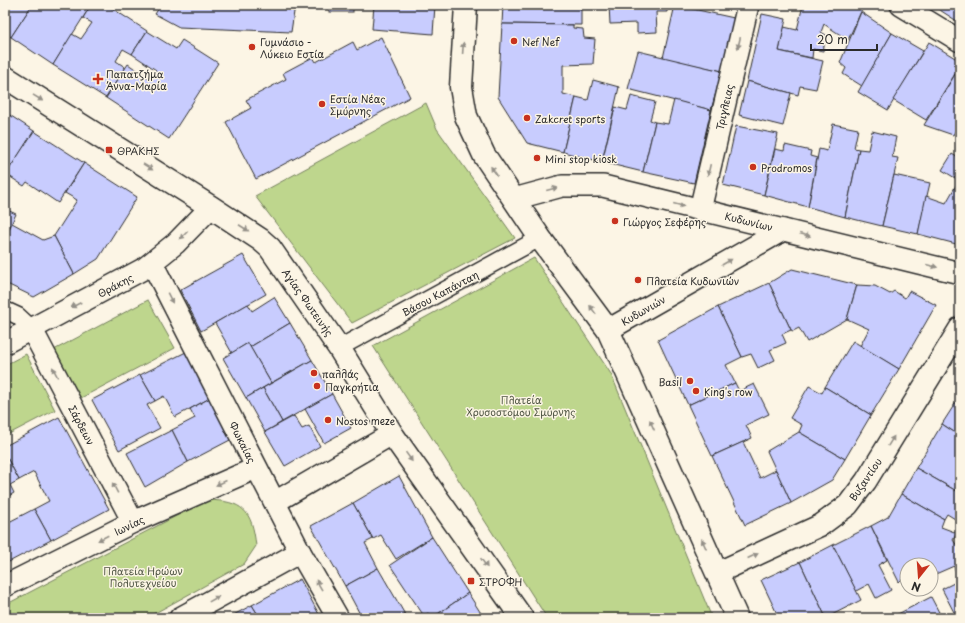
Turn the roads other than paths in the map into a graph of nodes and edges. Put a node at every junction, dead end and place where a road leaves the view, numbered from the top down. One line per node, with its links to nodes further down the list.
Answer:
1 (466, 5): 6 (street, one-way to 1)
2 (748, 5): 8 (street, Τριγλειας, one-way to 8)
3 (901, 5): 4 (street)
4 (960, 40)
5 (5, 77): 7 (street, Αγίας Φωτεινής, one-way to 7)
6 (514, 199): 8 (street, Κυδωνίων, one-way to 8); 10 (street)
7 (211, 207): 11 (street, Θράκης, one-way to 11); 18 (street, Αγίας Φωτεινής, one-way to 18)
8 (700, 210): 9 (street, Κυδωνίων)
9 (783, 230): 12 (street, Κυδωνίων, one-way to 12); 16 (street, Κυδωνιών, one-way to 9)
10 (540, 238): 16 (street, one-way to 10); 18 (street, Βάσου Καπάνταη)
11 (152, 263): 14 (street, Θράκης, one-way to 14); 20 (street, Φωκαίας, one-way to 20)
12 (960, 273)
13 (5, 310): 14 (street)
14 (32, 328): 17 (street, Θράκης); 22 (street, Σάρδεων, one-way to 14)
15 (960, 328): 24 (street, Βυζαντίου, one-way to 15)
16 (608, 330): 24 (street, one-way to 16)
17 (5, 343)
18 (339, 348): 19 (street, Αγίας Φωτεινής)
19 (392, 434): 21 (street); 28 (street, Αγίας Φωτεινής, one-way to 28)
20 (256, 468): 21 (street, Φωκαίας); 22 (street, Ιωνίας, one-way to 22)
21 (275, 502): 23 (street, Φωκαίας)
22 (133, 522): 25 (street, Ιωνίας, one-way to 25)
23 (300, 552): 26 (street, one-way to 23); 27 (street, Φωκαίας, one-way to 23)
24 (717, 573): 29 (street)
25 (5, 586)
26 (181, 618)
27 (338, 618)
28 (522, 618)
29 (737, 618)

